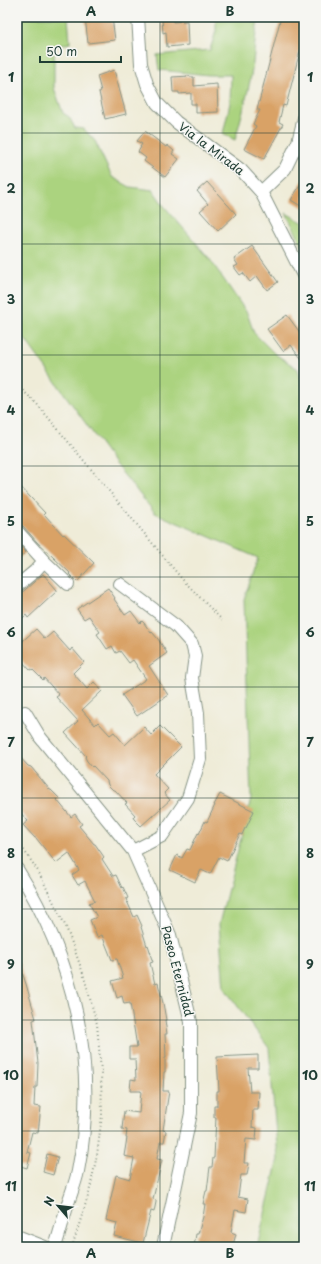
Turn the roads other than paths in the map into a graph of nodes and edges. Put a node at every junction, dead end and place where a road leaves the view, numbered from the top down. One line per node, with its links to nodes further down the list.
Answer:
1 (138, 17): 3 (street, Via la Mirada)
2 (304, 118): 3 (street)
3 (261, 192): 4 (street, Via la Mirada)
4 (304, 277)
5 (17, 531): 6 (street)
6 (44, 561): 7 (street); 9 (street)
7 (68, 584)
8 (120, 584): 11 (street)
9 (17, 586)
10 (25, 712): 11 (street, Paseo Eternidad)
11 (133, 852): 16 (street, Paseo Eternidad)
12 (17, 868): 15 (street)
13 (17, 1236): 14 (street)
14 (45, 1247)
15 (55, 1247)
16 (163, 1247)

